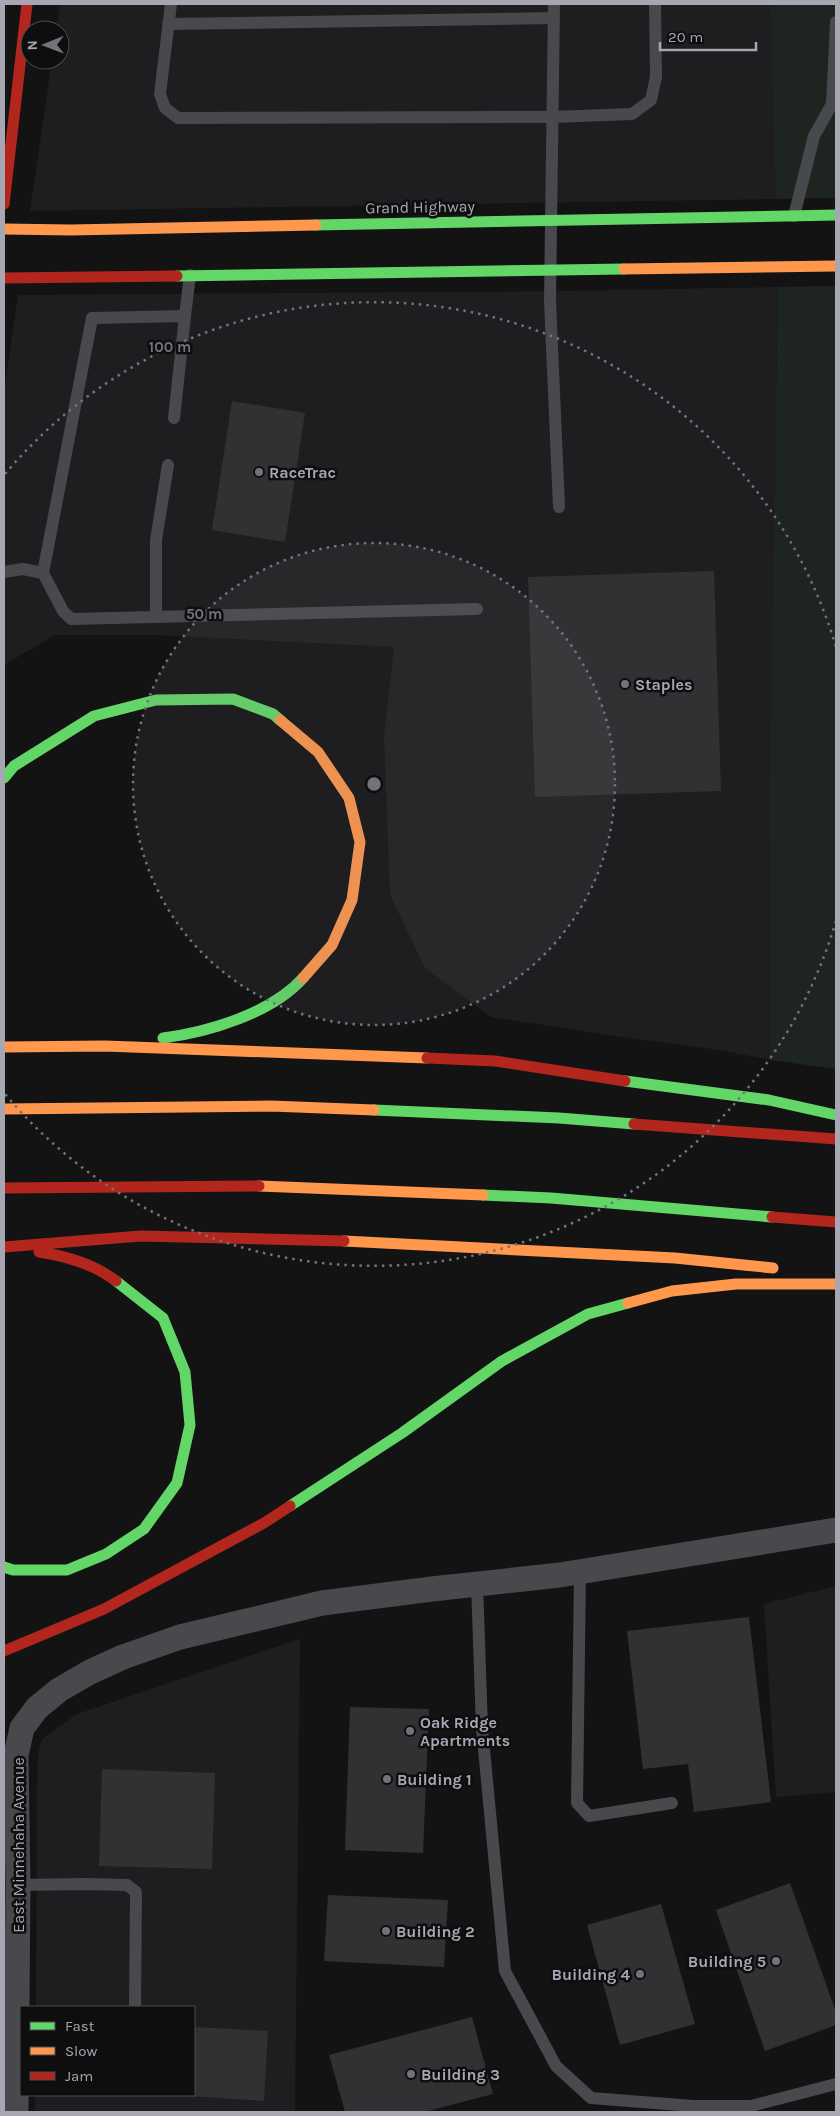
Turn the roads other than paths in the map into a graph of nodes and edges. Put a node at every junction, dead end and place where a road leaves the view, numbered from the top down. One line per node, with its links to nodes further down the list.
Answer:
1 (27, 4): 10 (main road)
2 (171, 4): 7 (lane)
3 (554, 4): 5 (lane)
4 (655, 4): 9 (lane)
5 (554, 18): 7 (lane); 9 (lane)
6 (836, 22): 8 (lane)
7 (168, 24): 9 (lane)
8 (834, 104): 12 (lane)
9 (553, 117): 13 (lane)
10 (4, 204)
11 (836, 215): 12 (main road, Grand Highway)
12 (794, 216): 13 (main road, Grand Highway)
13 (551, 221): 14 (main road, Grand Highway); 16 (lane)
14 (4, 229)
15 (836, 266): 16 (main road)
16 (550, 270): 17 (main road); 22 (lane)
17 (190, 275): 18 (main road); 19 (lane)
18 (4, 278)
19 (185, 316): 20 (lane); 24 (lane)
20 (174, 418)
21 (168, 465): 26 (lane)
22 (559, 507)
23 (4, 572): 24 (lane)
24 (43, 573): 26 (lane)
25 (476, 609): 26 (lane)
26 (156, 617)
27 (4, 778): 28 (main road)
28 (105, 1046): 29 (main road); 31 (main road)
29 (4, 1047)
30 (4, 1109): 32 (main road)
31 (836, 1116)
32 (836, 1139)
33 (4, 1188): 34 (main road)
34 (836, 1222)
35 (7, 1247): 36 (main road); 41 (main road)
36 (789, 1270)
37 (808, 1272): 38 (main road)
38 (836, 1275)
39 (836, 1284): 44 (main road)
40 (836, 1530): 42 (street)
41 (4, 1568)
42 (580, 1571): 43 (street); 45 (lane)
43 (477, 1584): 46 (street, East Minnehaha Avenue); 49 (lane)
44 (4, 1651)
45 (672, 1803)
46 (18, 1885): 47 (street, East Minnehaha Avenue); 48 (lane)
47 (11, 1928): 50 (street, East Minnehaha Avenue)
48 (135, 2006)
49 (836, 2084)
50 (18, 2098)

